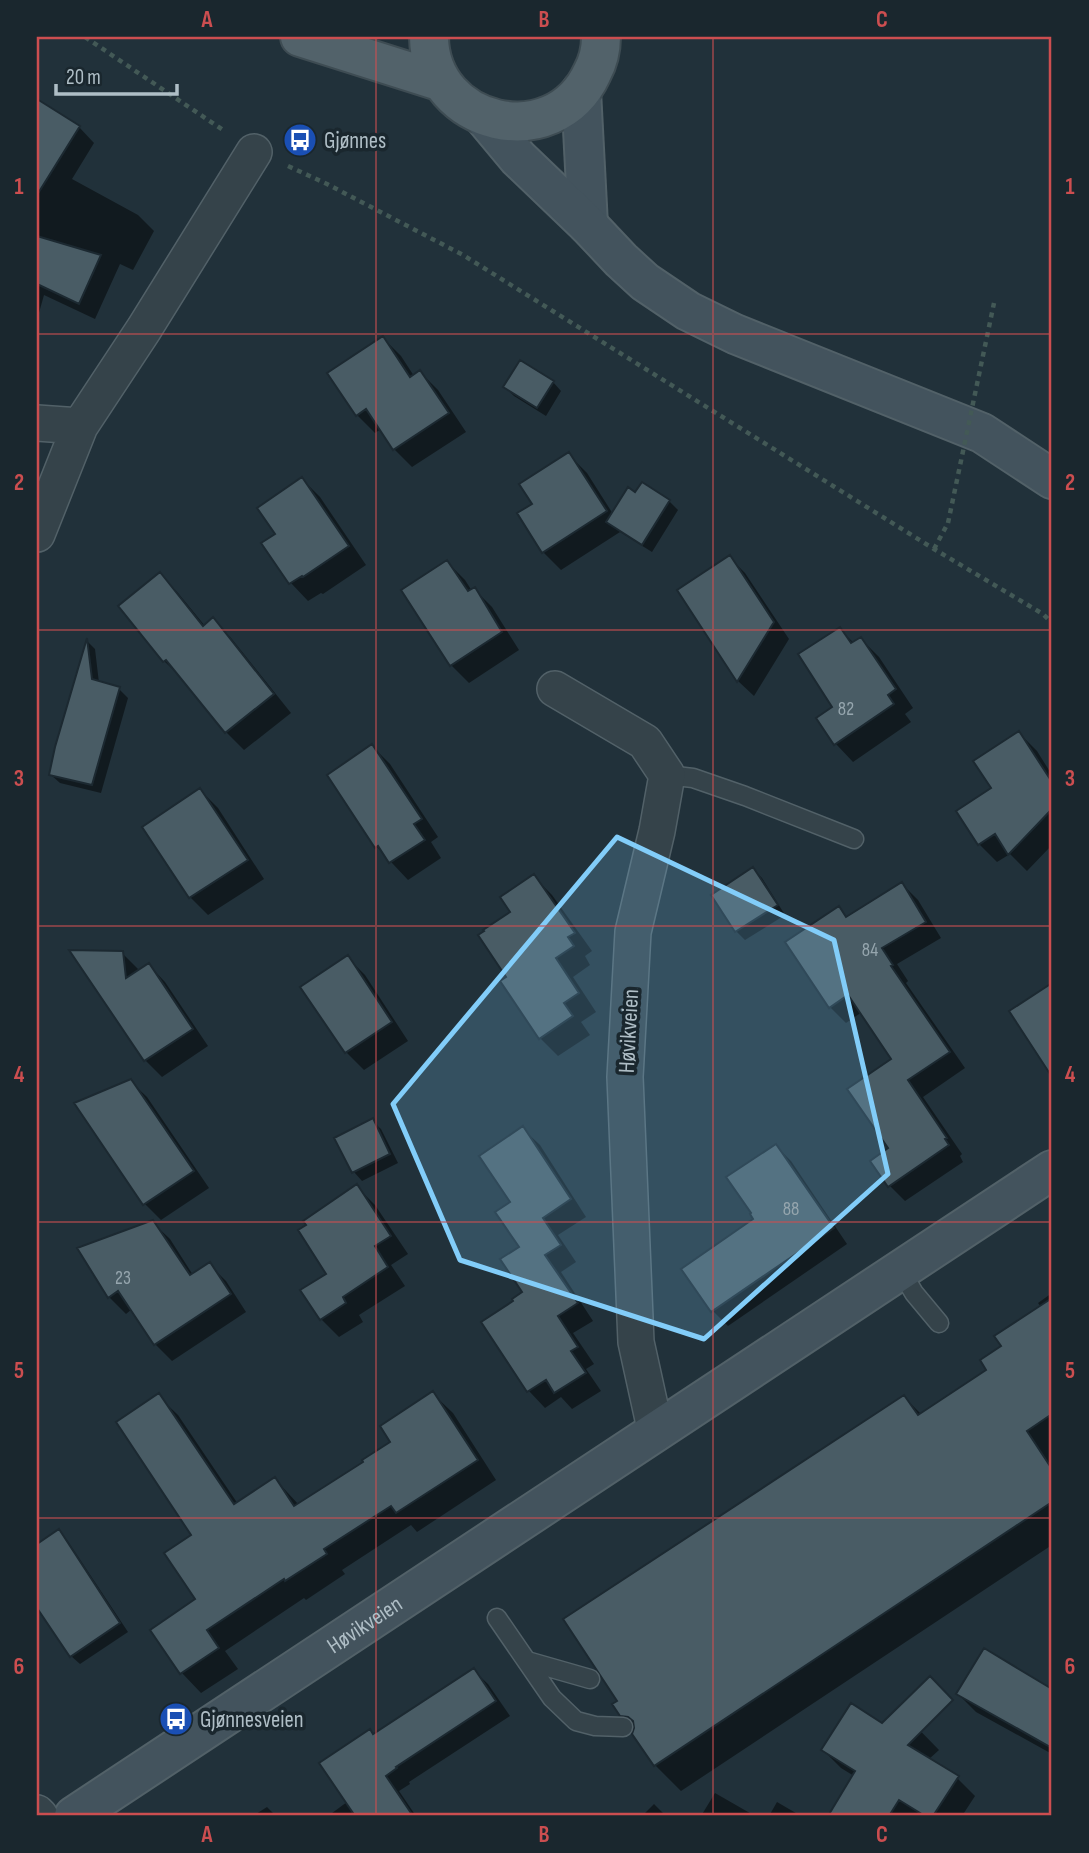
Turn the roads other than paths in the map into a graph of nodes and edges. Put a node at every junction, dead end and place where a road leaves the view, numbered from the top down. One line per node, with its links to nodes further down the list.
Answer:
1 (300, 37): 4 (main road)
2 (429, 37): 4 (main road)
3 (601, 37): 5 (main road)
4 (442, 82): 6 (main road)
5 (581, 91): 6 (main road); 8 (main road)
6 (482, 116): 8 (main road)
7 (254, 152): 10 (street)
8 (588, 225): 11 (main road)
9 (37, 423): 10 (street)
10 (80, 426): 12 (street)
11 (1052, 479)
12 (37, 534)
13 (555, 689): 14 (street)
14 (667, 775): 15 (lane); 19 (street, Høvikveien)
15 (854, 839)
16 (1052, 1170): 17 (main road, Høvikveien)
17 (901, 1270): 18 (lane); 19 (main road, Høvikveien)
18 (939, 1323)
19 (656, 1433): 24 (main road, Høvikveien)
20 (497, 1618): 21 (lane)
21 (527, 1661): 22 (lane); 23 (lane)
22 (590, 1679)
23 (624, 1727)
24 (74, 1816)

